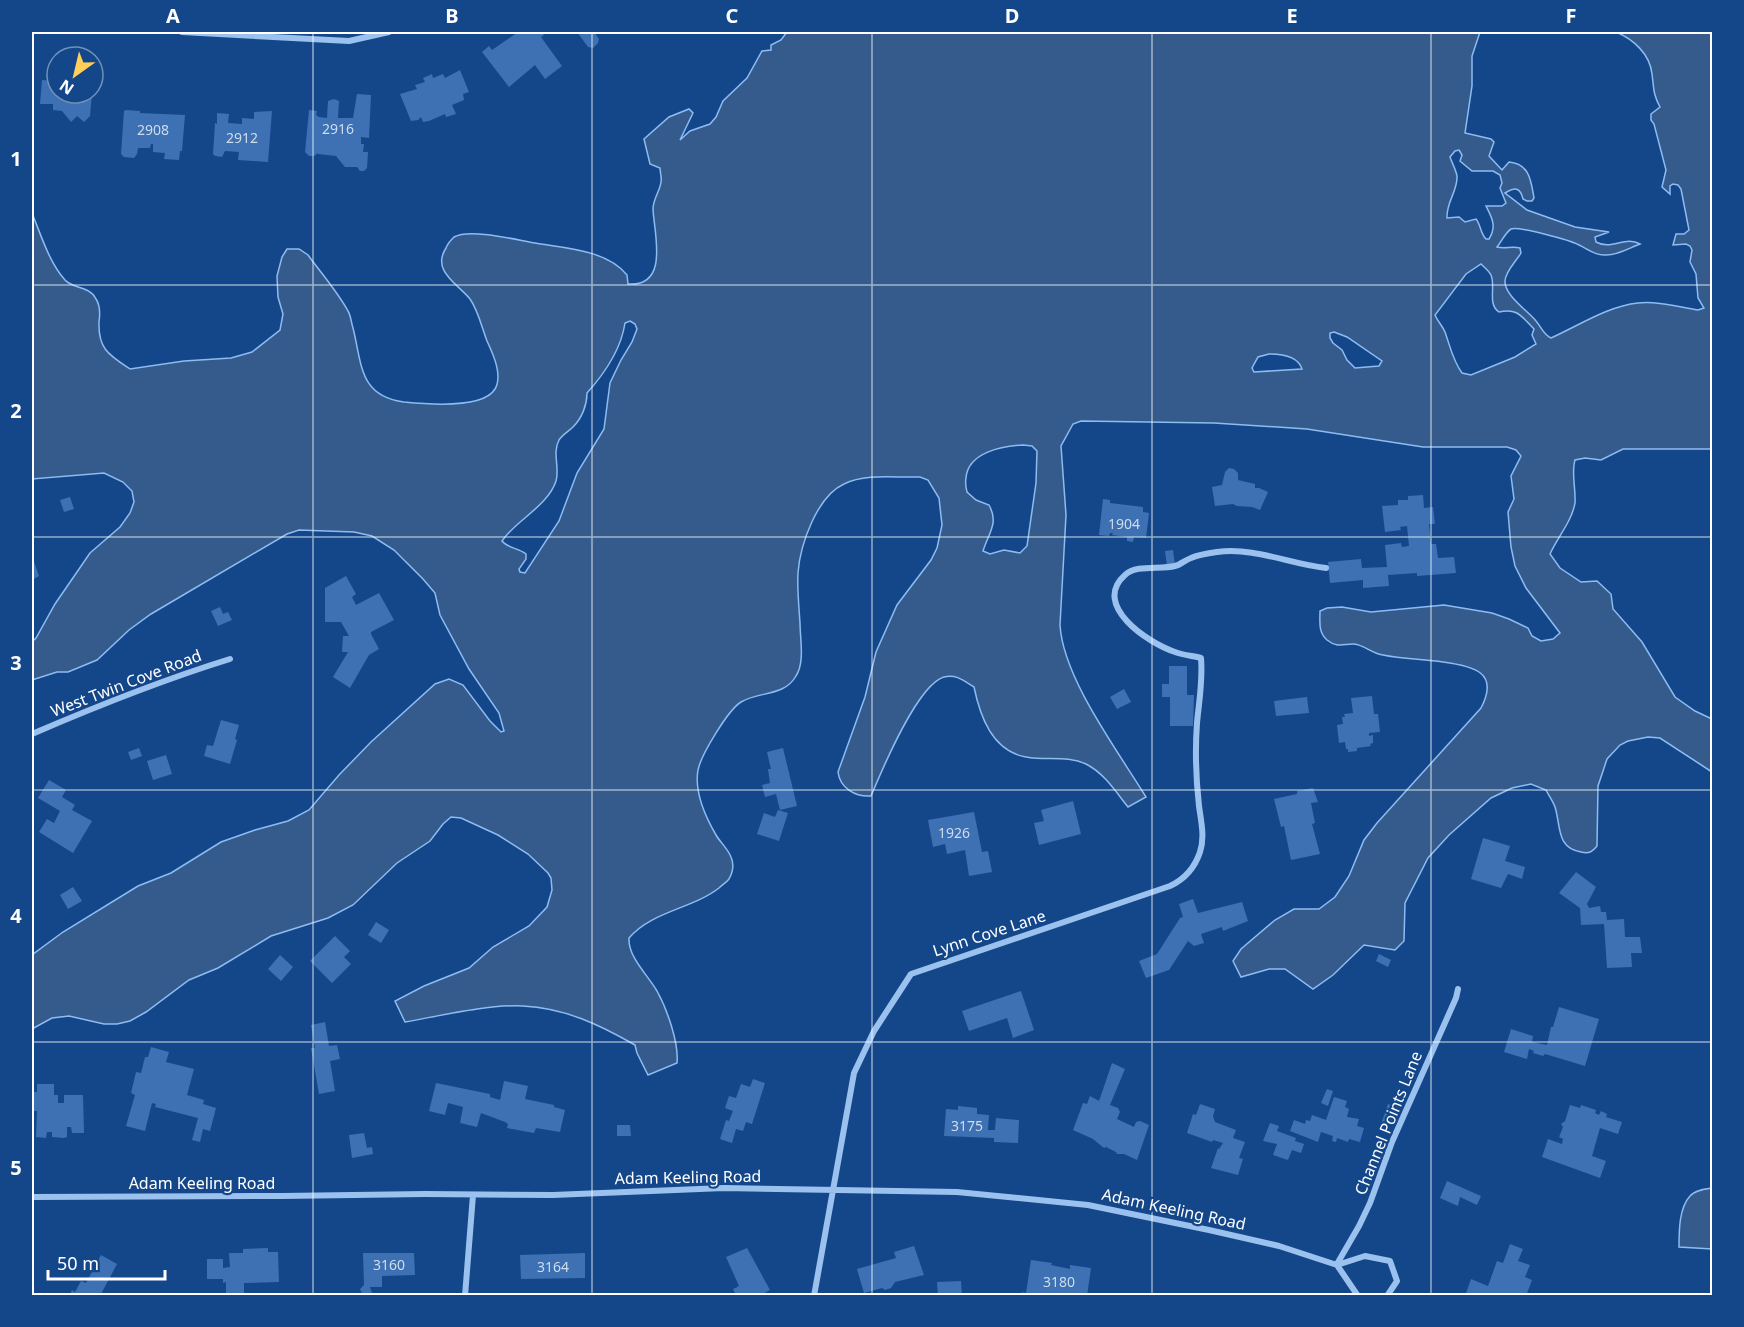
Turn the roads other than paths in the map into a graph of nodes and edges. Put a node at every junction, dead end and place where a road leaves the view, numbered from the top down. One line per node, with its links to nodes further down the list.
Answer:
1 (182, 32): 2 (street)
2 (389, 32)
3 (1326, 568): 7 (street, Lynn Cove Lane)
4 (230, 658): 5 (street, West Twin Cove Road)
5 (32, 734)
6 (1458, 989): 10 (street, Channel Points Lane)
7 (833, 1189): 8 (street, Adam Keeling Road); 10 (street, Adam Keeling Road); 12 (street, Lynn Cove Lane)
8 (473, 1195): 9 (street, Adam Keeling Road); 11 (street)
9 (32, 1197)
10 (1336, 1265): 13 (street); 14 (street)
11 (465, 1296)
12 (814, 1296)
13 (1358, 1296)
14 (1387, 1296)

